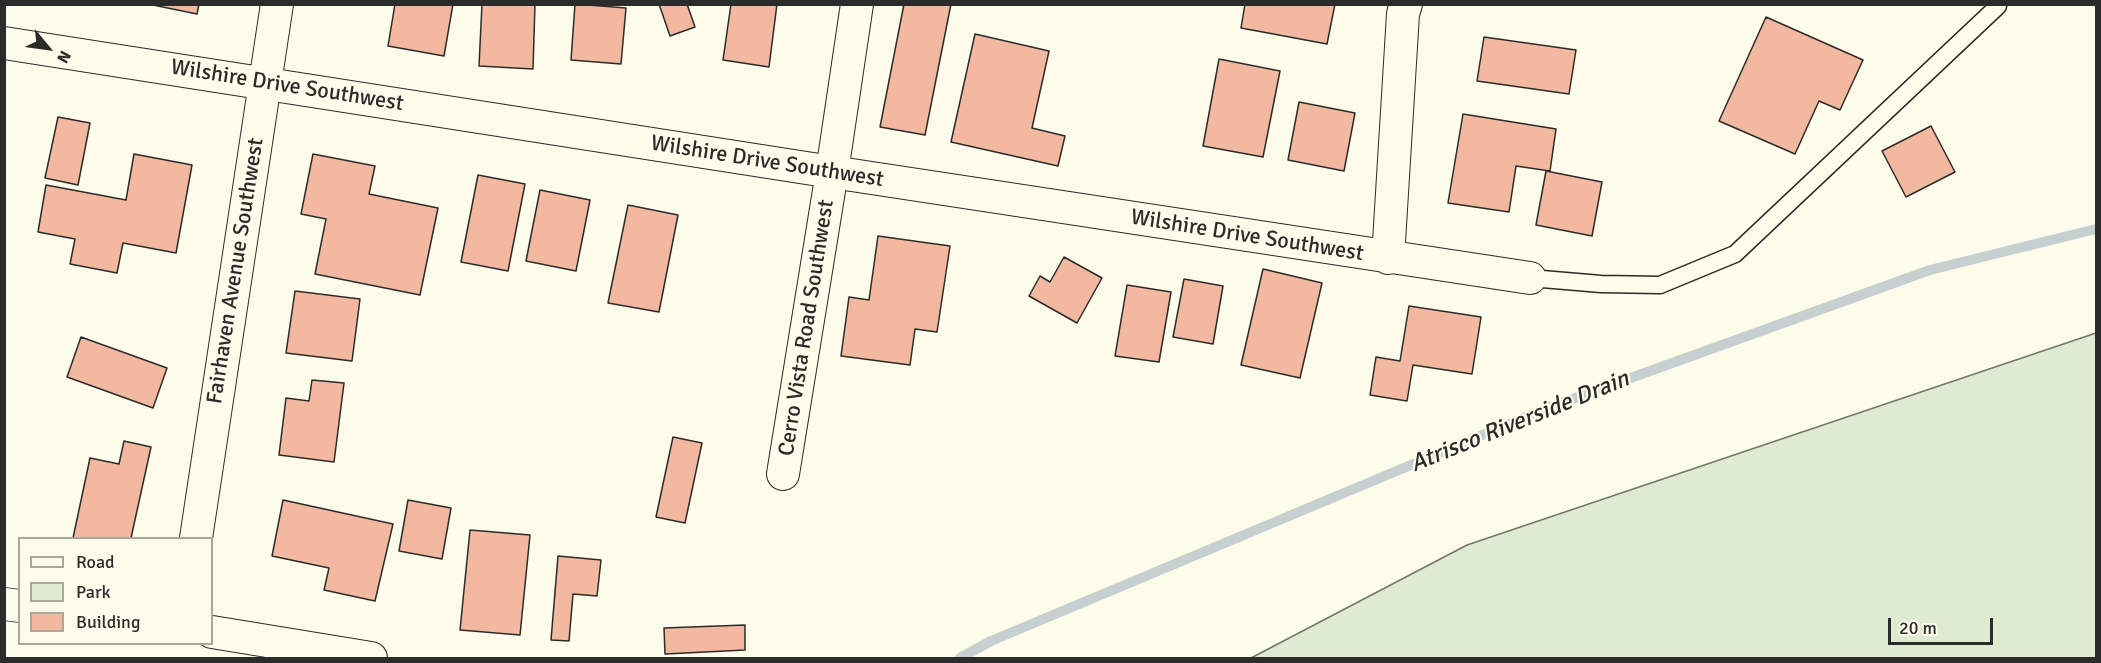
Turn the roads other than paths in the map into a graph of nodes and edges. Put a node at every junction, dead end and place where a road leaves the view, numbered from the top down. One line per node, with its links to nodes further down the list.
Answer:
1 (277, 4): 6 (street, Fairhaven Avenue Southwest)
2 (856, 4): 7 (street, Cerro Vista Road Southwest)
3 (1406, 4): 8 (street)
4 (1998, 6): 9 (lane)
5 (4, 43): 6 (street, Wilshire Drive Southwest)
6 (264, 82): 7 (street, Wilshire Drive Southwest); 11 (street, Fairhaven Avenue Southwest)
7 (832, 172): 8 (street, Wilshire Drive Southwest); 10 (street, Cerro Vista Road Southwest)
8 (1388, 258): 9 (street, Wilshire Drive Southwest)
9 (1530, 278)
10 (783, 474)
11 (196, 537)
12 (213, 632): 13 (street)
13 (371, 658)

